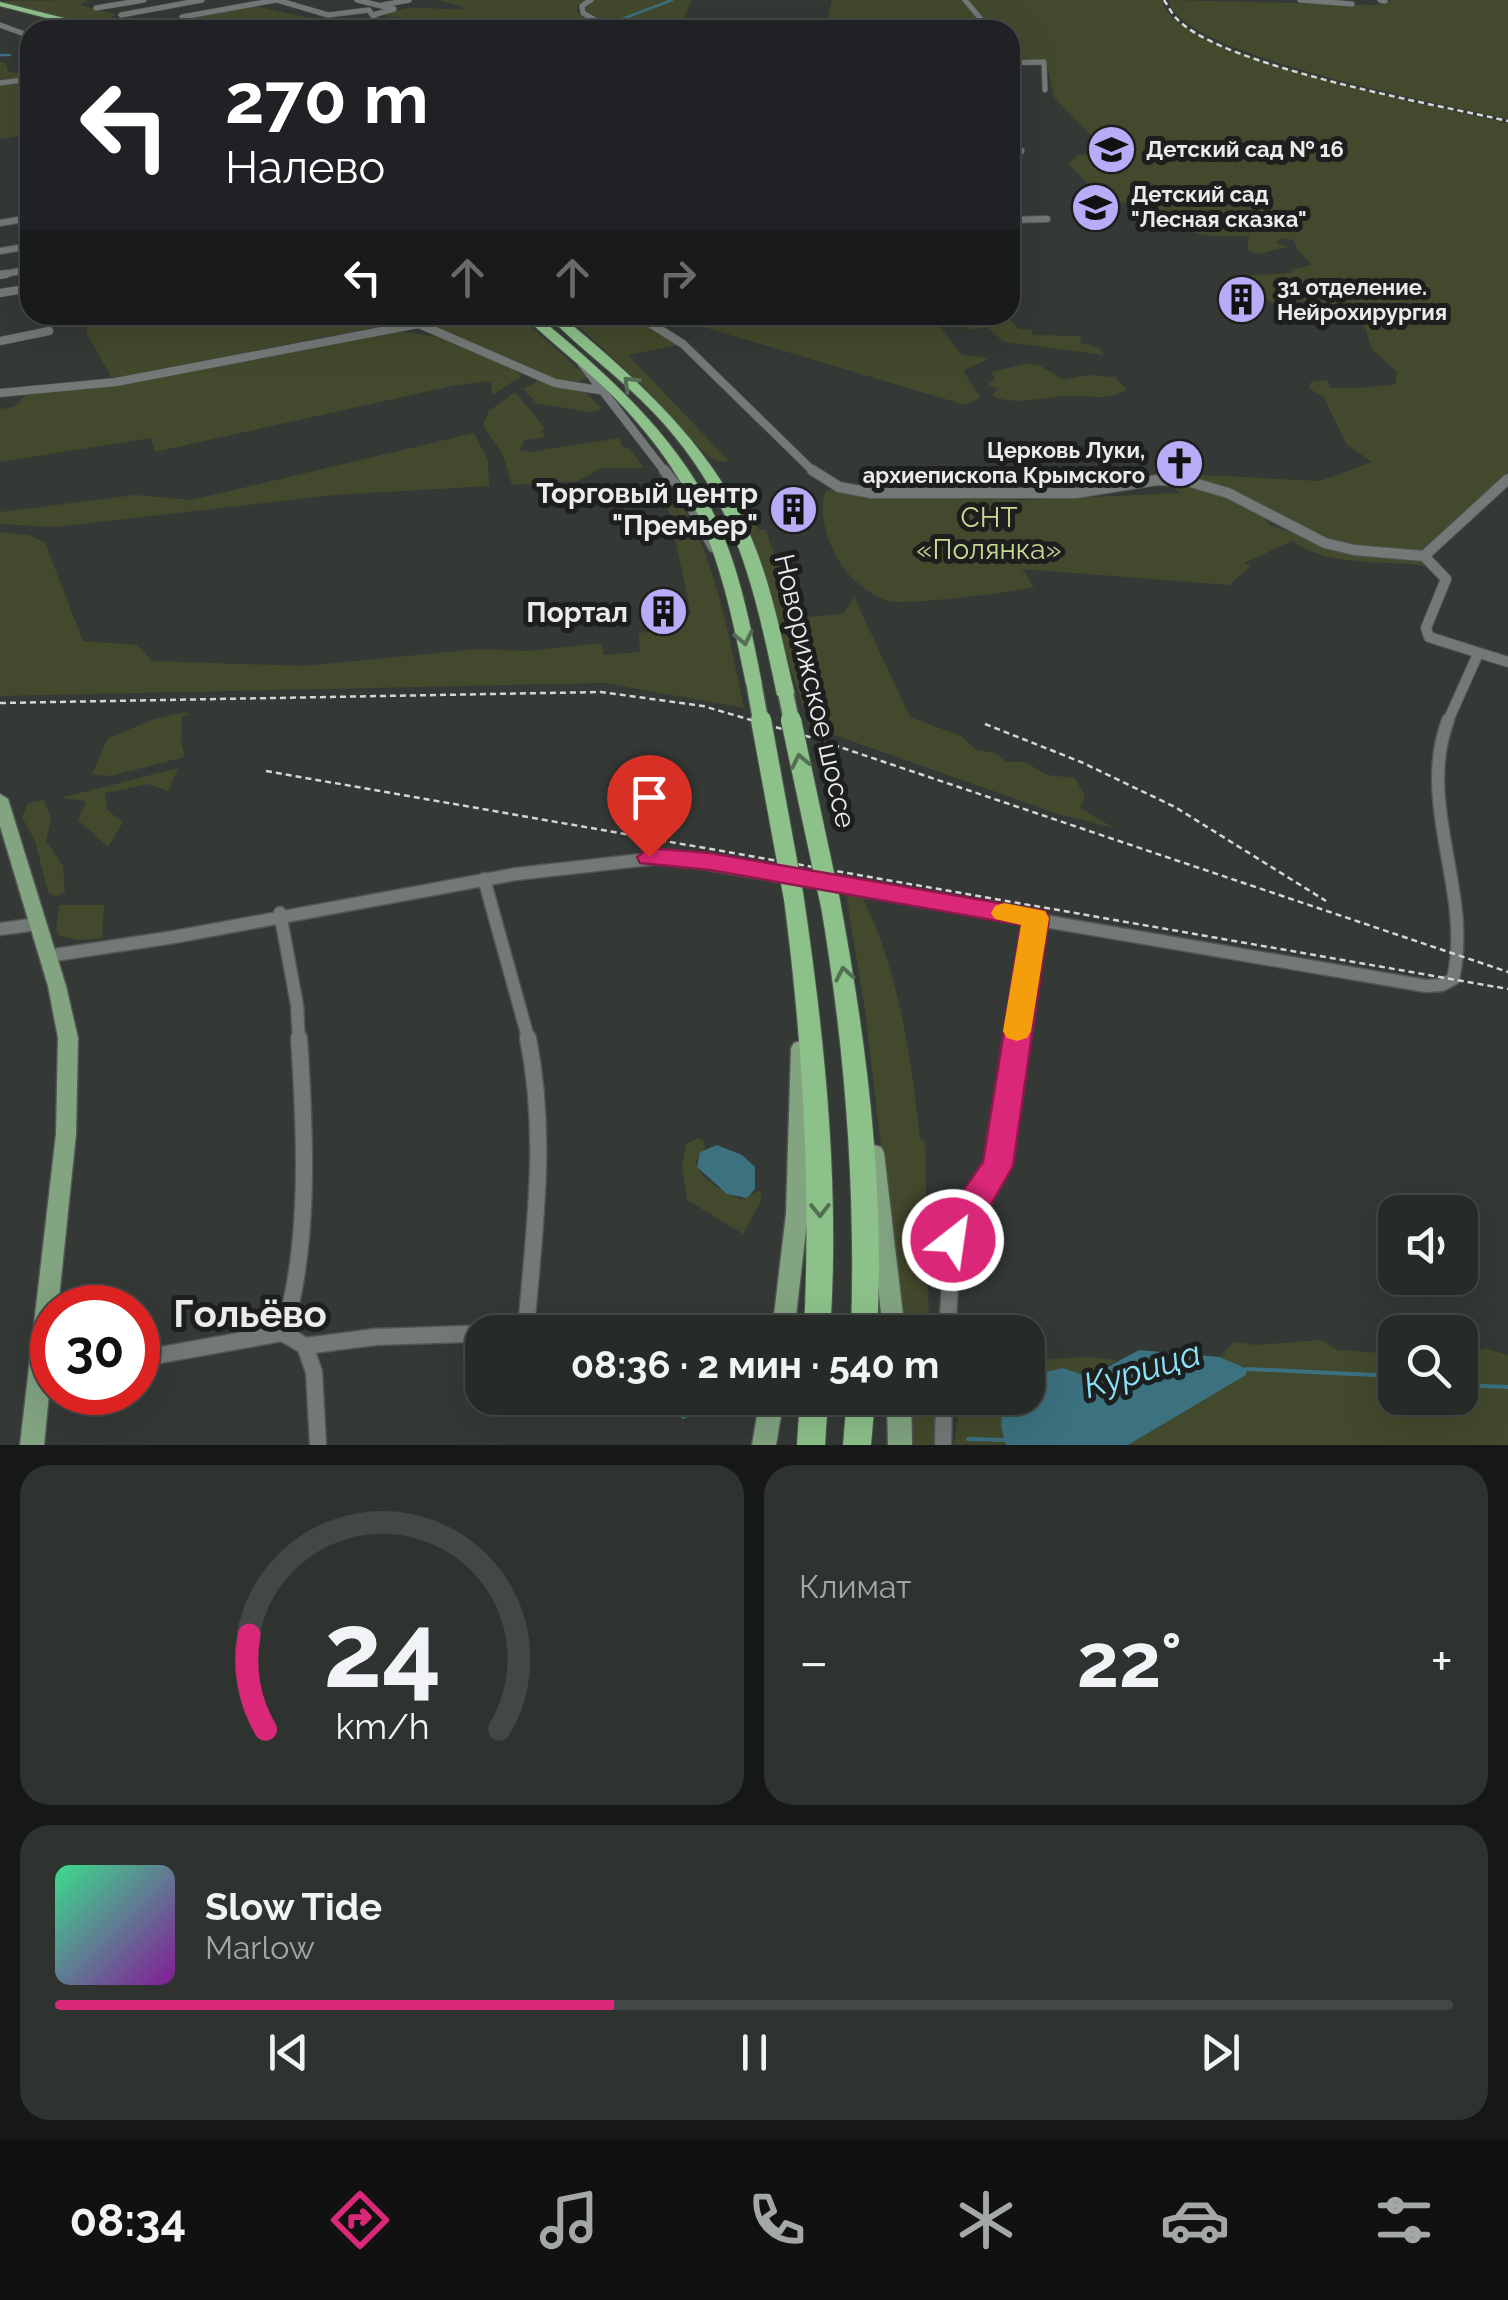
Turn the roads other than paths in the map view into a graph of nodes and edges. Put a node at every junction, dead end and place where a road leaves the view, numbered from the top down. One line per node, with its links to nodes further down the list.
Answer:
1 (144, 0): 13 (street)
2 (202, 0): 9 (street)
3 (277, 0): 15 (street); 17 (street)
4 (357, 0): 11 (street)
5 (409, 0): 11 (street)
6 (591, 0): 22 (street)
7 (965, 0): 23 (street)
8 (1300, 0): 10 (street)
9 (189, 1): 14 (street)
10 (1352, 4)
11 (382, 5): 16 (street)
12 (0, 6): 19 (highway); 20 (highway)
13 (96, 8)
14 (121, 15)
15 (328, 15): 16 (street); 18 (street)
16 (373, 16): 21 (street)
17 (182, 17)
18 (309, 18)
19 (50, 20)
20 (60, 20)
21 (378, 20)
22 (594, 20)
23 (982, 20)
24 (1020, 63): 25 (street)
25 (1045, 90)
26 (1048, 219): 27 (street)
27 (1020, 220)
28 (414, 325): 39 (street)
29 (421, 325): 37 (street)
30 (541, 325): 35 (highway, Новорижское шоссе)
31 (571, 325): 53 (highway, Новорижское шоссе, one-way to 31, bridge)
32 (652, 325): 41 (street)
33 (49, 331): 34 (street)
34 (0, 340)
35 (575, 354): 36 (street); 42 (highway, Новорижское шоссе)
36 (588, 374): 37 (street); 38 (street)
37 (577, 385): 38 (street)
38 (599, 390): 42 (street)
39 (0, 393)
40 (1508, 479): 41 (street)
41 (1424, 556): 43 (street)
42 (734, 592): 51 (highway, Новорижское шоссе, one-way to 51, bridge)
43 (1478, 654): 44 (street); 48 (street)
44 (1508, 662)
45 (0, 799): 49 (main road)
46 (484, 879): 47 (street); 48 (street); 55 (street)
47 (280, 913): 52 (street); 61 (street)
48 (1036, 918): 60 (street)
49 (38, 924): 50 (street); 52 (main road)
50 (0, 929)
51 (800, 939): 56 (main road); 57 (highway, Новорижское шоссе, one-way to 57)
52 (48, 956): 54 (main road)
53 (855, 1042): 58 (highway, Новорижское шоссе); 59 (main road)
54 (53, 1285)
55 (529, 1315)
56 (784, 1315)
57 (818, 1315)
58 (864, 1315)
59 (892, 1315)
60 (948, 1315)
61 (284, 1333): 63 (street); 64 (street)
62 (465, 1334): 63 (street)
63 (305, 1346): 72 (street)
64 (160, 1355)
65 (38, 1415): 71 (main road)
66 (769, 1415): 73 (main road)
67 (813, 1415): 74 (highway)
68 (860, 1415): 75 (highway)
69 (900, 1415): 76 (main road)
70 (944, 1415): 77 (street)
71 (32, 1445)
72 (318, 1445)
73 (764, 1445)
74 (810, 1445)
75 (857, 1445)
76 (900, 1445)
77 (943, 1445)

